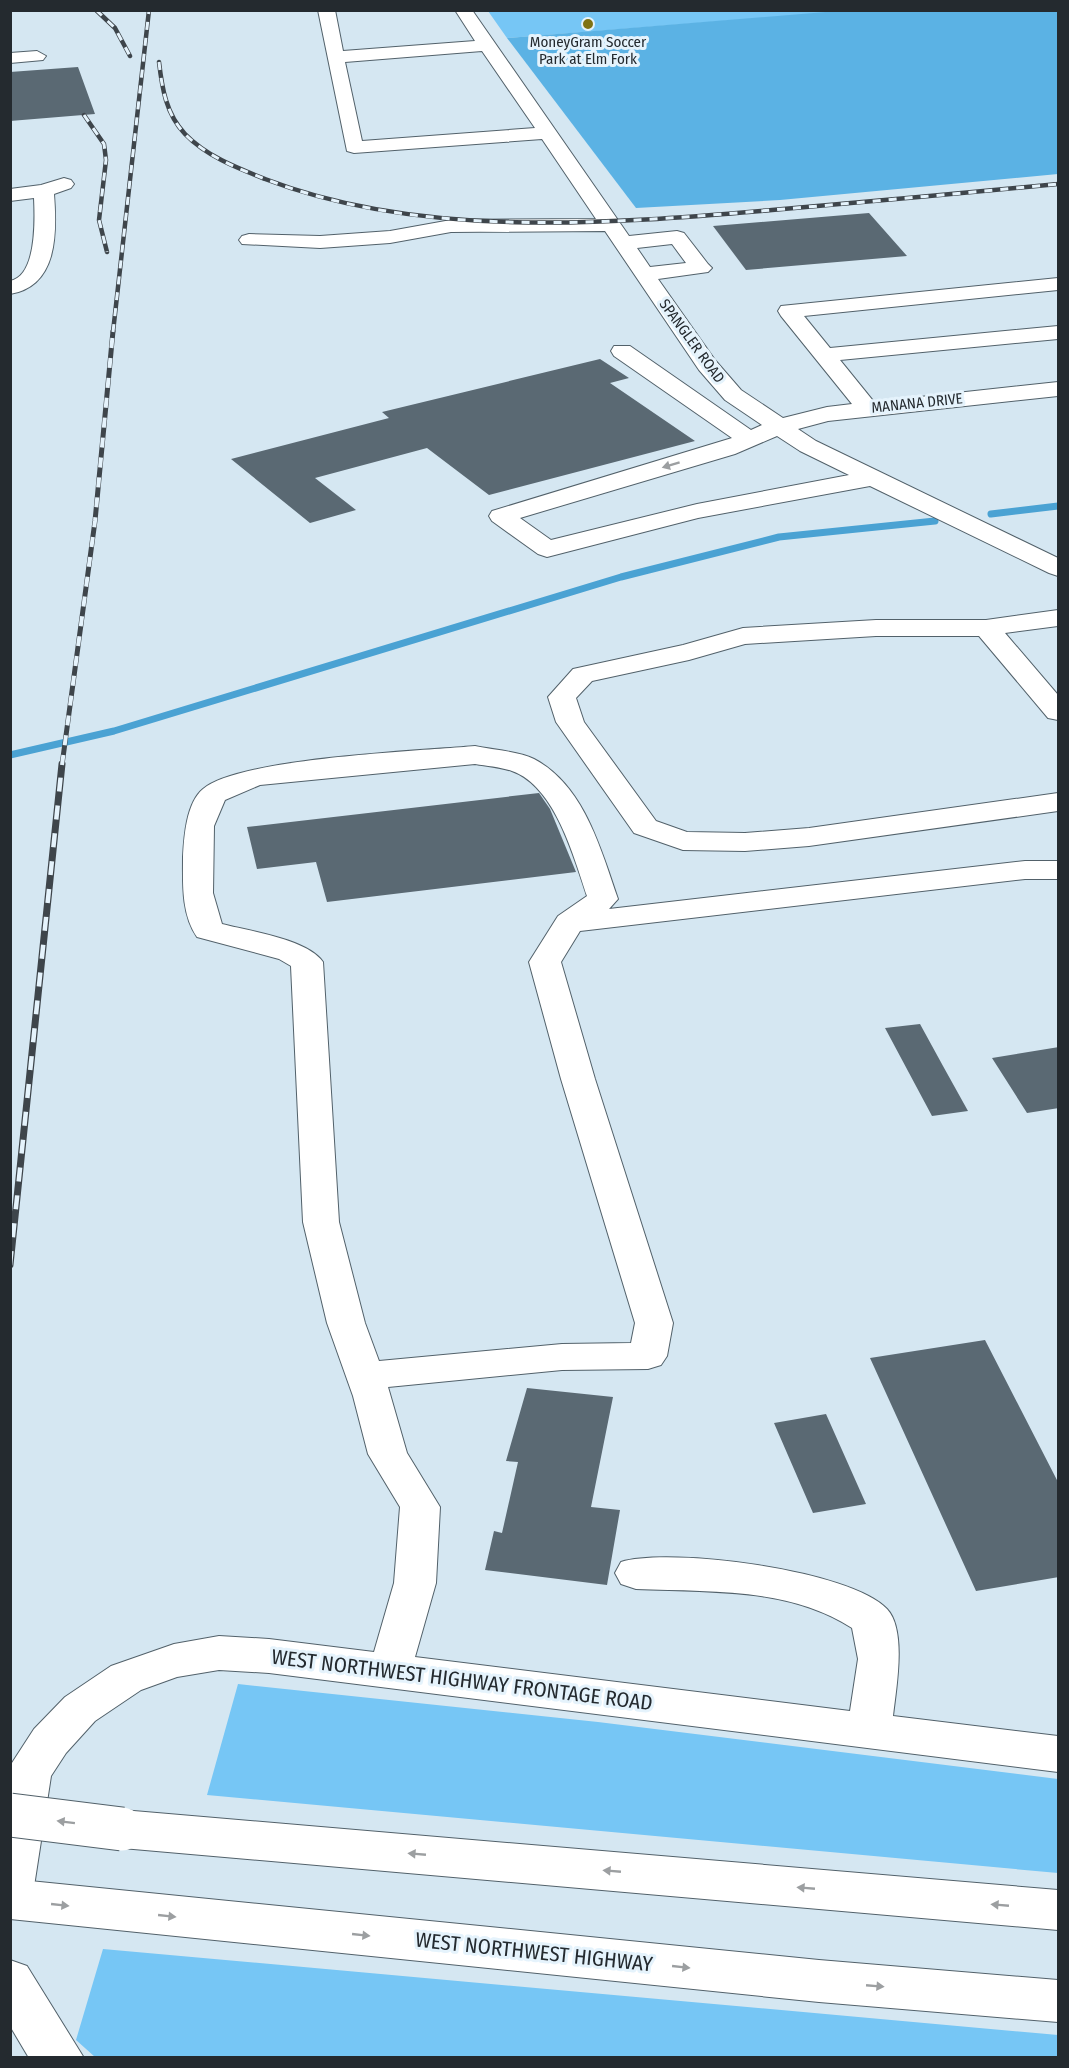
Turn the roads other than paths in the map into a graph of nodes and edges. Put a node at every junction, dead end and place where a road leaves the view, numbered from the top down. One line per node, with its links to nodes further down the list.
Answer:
1 (326, 10): 5 (street)
2 (463, 10): 3 (street, SPANGLER ROAD)
3 (486, 45): 5 (street); 7 (street, SPANGLER ROAD)
4 (37, 56): 6 (street)
5 (335, 57): 7 (street)
6 (10, 58)
7 (547, 133): 9 (street, SPANGLER ROAD)
8 (10, 195): 14 (street)
9 (610, 225): 10 (street); 11 (street, SPANGLER ROAD)
10 (249, 240)
11 (621, 243): 12 (street, SPANGLER ROAD); 12 (street)
12 (644, 274): 18 (street, SPANGLER ROAD)
13 (1059, 284): 17 (street)
14 (10, 288)
15 (1059, 332): 17 (street)
16 (622, 351): 19 (street)
17 (825, 356): 21 (street)
18 (706, 365): 19 (street); 22 (street, SPANGLER ROAD)
19 (654, 373): 23 (street)
20 (1059, 389): 21 (street, MANANA DRIVE)
21 (867, 408): 22 (street, MANANA DRIVE)
22 (778, 427): 23 (street, MANANA DRIVE); 24 (street, SPANGLER ROAD)
23 (738, 444): 24 (street, MANANA DRIVE, one-way to 24)
24 (872, 478): 25 (street, SPANGLER ROAD)
25 (1054, 561)
26 (1059, 618): 27 (street)
27 (986, 628): 28 (street); 29 (street)
28 (1059, 712)
29 (1059, 802)
30 (1059, 870): 31 (street)
31 (569, 923): 32 (street); 32 (street)
32 (365, 1376): 34 (street)
33 (636, 1573): 35 (street)
34 (390, 1671): 35 (street, WEST NORTHWEST HIGHWAY FRONTAGE ROAD); 38 (street, WEST NORTHWEST HIGHWAY FRONTAGE ROAD)
35 (869, 1730): 36 (street, WEST NORTHWEST HIGHWAY FRONTAGE ROAD)
36 (1059, 1754)
37 (10, 1815): 40 (street, one-way to 37, bridge)
38 (10, 1893)
39 (10, 1899): 42 (street, WEST NORTHWEST HIGHWAY, one-way to 42)
40 (1059, 1910)
41 (10, 1982): 43 (street)
42 (1059, 2001)
43 (60, 2058)

